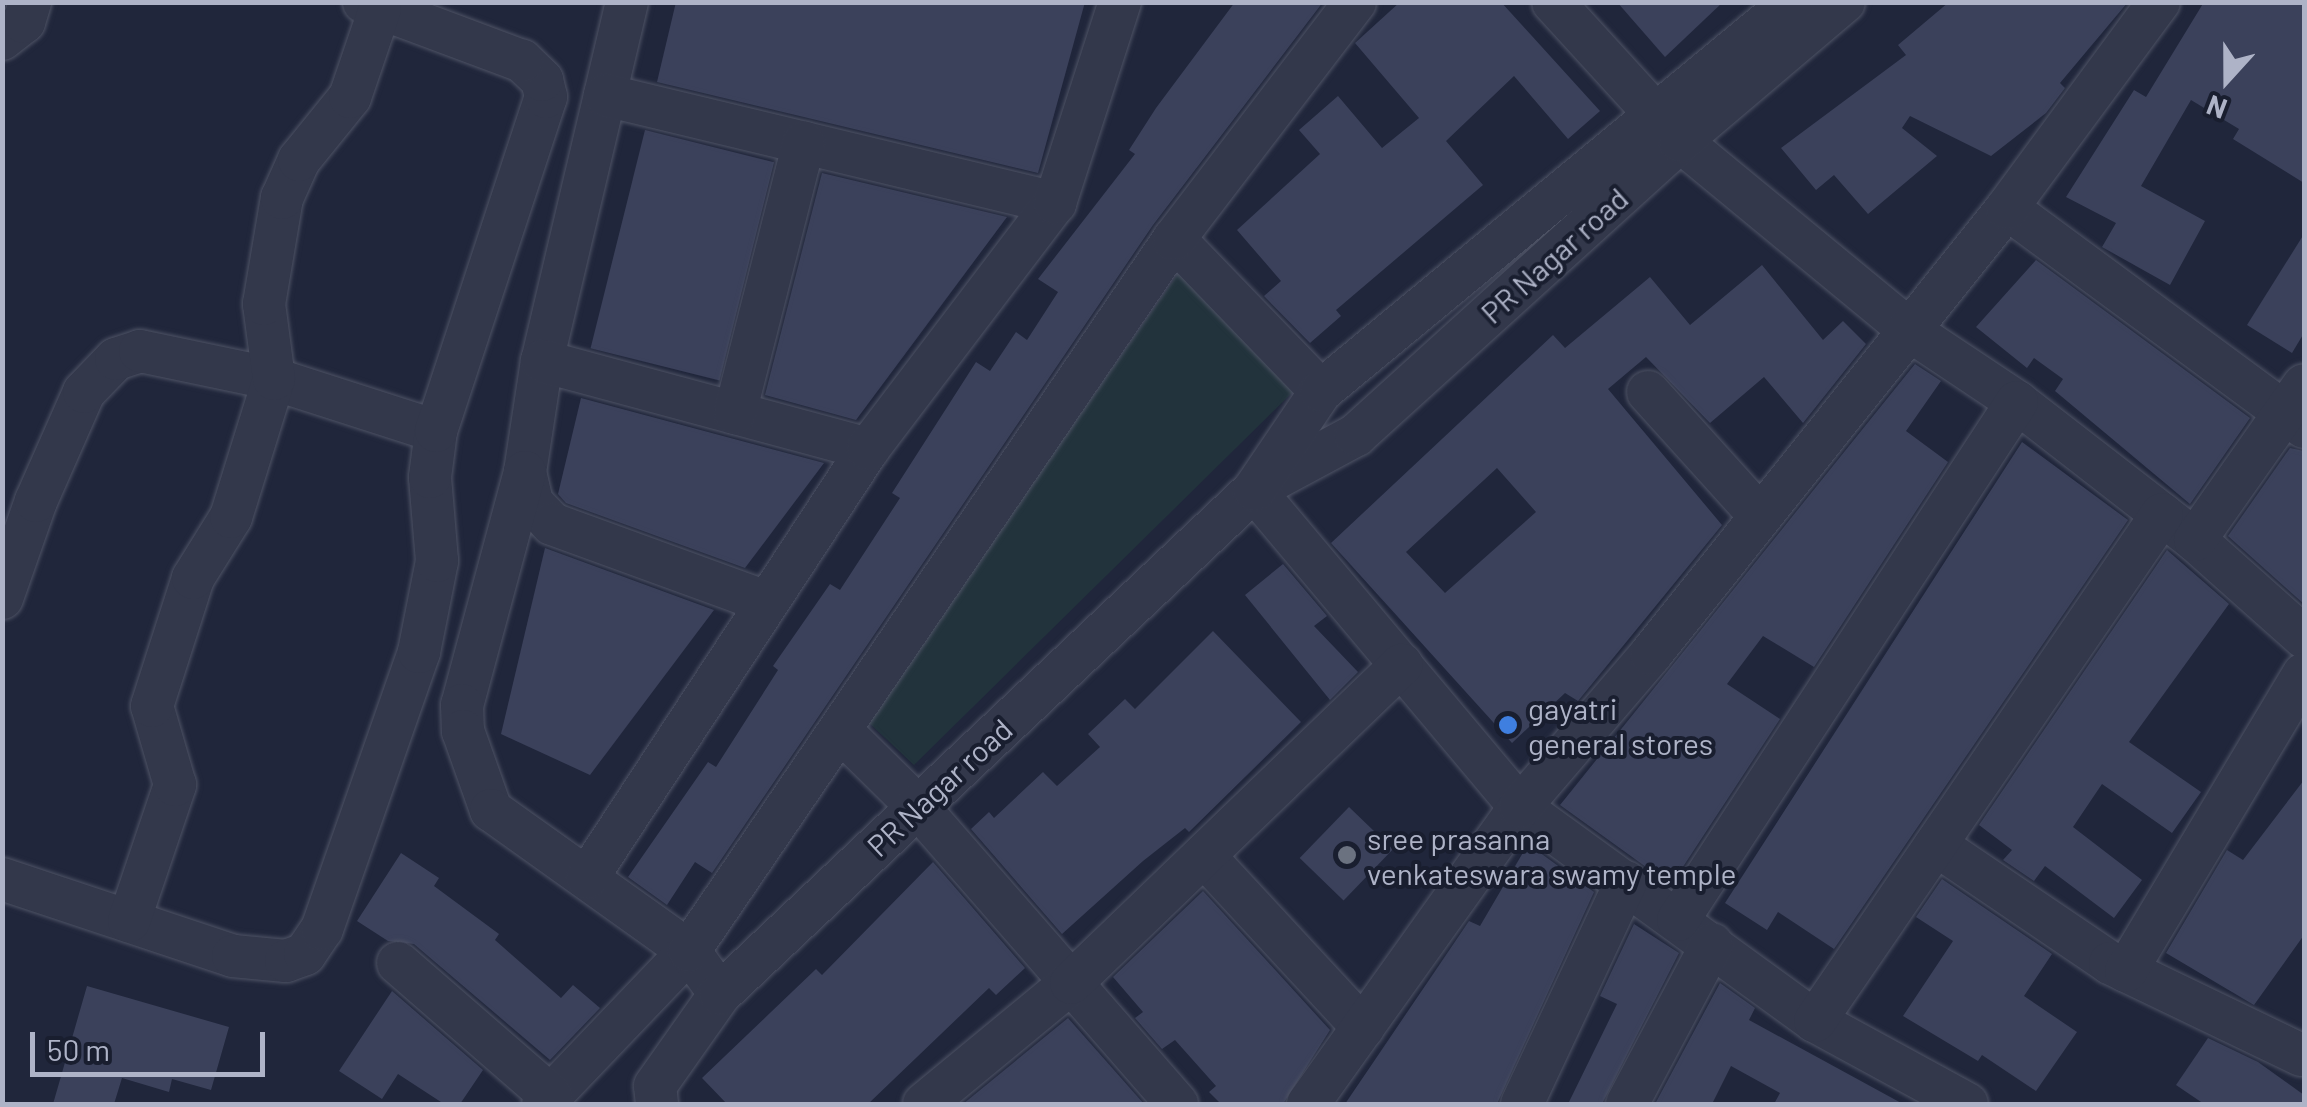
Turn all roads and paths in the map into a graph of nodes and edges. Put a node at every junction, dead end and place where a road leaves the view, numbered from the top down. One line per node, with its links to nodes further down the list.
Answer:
1 (30, 2): 10 (street)
2 (627, 2): 11 (street)
3 (1120, 2): 14 (street)
4 (1355, 2): 16 (street)
5 (1553, 2): 12 (street)
6 (1792, 2): 12 (street, PR Nagar road)
7 (1844, 2): 12 (street, PR Nagar road)
8 (2160, 2): 15 (street)
9 (372, 6): 19 (street); 25 (street)
10 (2, 38)
11 (605, 95): 13 (street); 18 (street)
12 (1668, 127): 17 (street); 20 (street, PR Nagar road); 28 (street, PR Nagar road)
13 (804, 143): 14 (street); 24 (street)
14 (1055, 203): 26 (street)
15 (2007, 208): 17 (street); 23 (street)
16 (1174, 240): 20 (street); 38 (street)
17 (1909, 330): 22 (street); 30 (street)
18 (542, 361): 24 (street); 27 (street)
19 (274, 379): 25 (street); 31 (street); 46 (street)
20 (1321, 391): 28 (street, PR Nagar road)
21 (1648, 392): 30 (street)
22 (2017, 402): 29 (street); 47 (street)
23 (2298, 408): 32 (street)
24 (735, 413): 26 (street)
25 (436, 431): 46 (street)
26 (868, 449): 34 (street)
27 (525, 472): 34 (street); 43 (street)
28 (1254, 490): 36 (street); 39 (street, PR Nagar road)
29 (2162, 514): 32 (street); 41 (street)
30 (1760, 516): 40 (street)
31 (15, 521): 33 (street)
32 (2195, 540): 35 (street)
33 (2, 598)
34 (762, 601): 43 (street)
35 (2304, 637)
36 (1402, 665): 40 (street); 42 (street)
37 (2304, 674): 50 (street)
38 (843, 732): 39 (street); 48 (street)
39 (918, 806): 51 (street); 52 (street, PR Nagar road)
40 (1520, 806): 45 (street); 54 (street)
41 (1936, 845): 50 (street); 53 (street)
42 (1204, 856): 51 (street); 54 (street)
43 (587, 878): 48 (street)
44 (2, 880): 46 (street)
45 (1626, 882): 47 (street); 62 (street)
46 (129, 921)
47 (1695, 932): 53 (street); 63 (street)
48 (689, 951): 52 (street); 56 (street)
49 (398, 963): 56 (street)
50 (2126, 971): 55 (street)
51 (1071, 983): 59 (street); 60 (street)
52 (720, 994): 58 (street, PR Nagar road)
53 (1815, 1020): 57 (street)
54 (1363, 1028): 61 (street)
55 (2303, 1054)
56 (547, 1101)
57 (1953, 1101)
58 (657, 1104)
59 (924, 1104)
60 (1177, 1104)
61 (1308, 1104)
62 (1522, 1104)
63 (1627, 1104)

